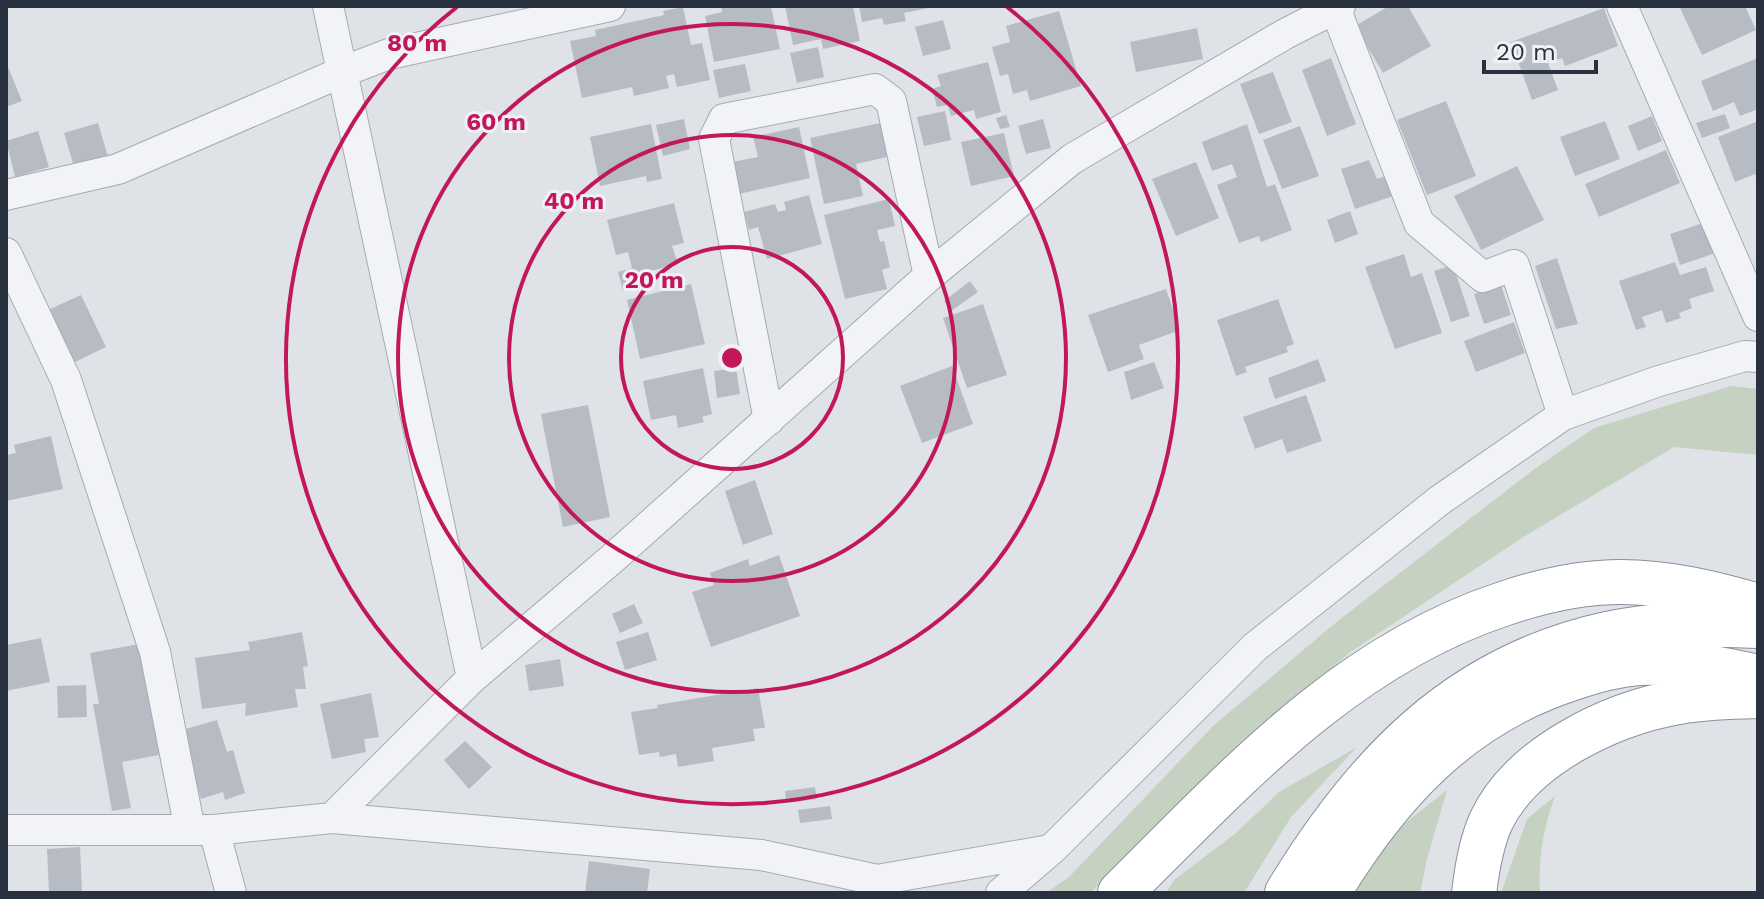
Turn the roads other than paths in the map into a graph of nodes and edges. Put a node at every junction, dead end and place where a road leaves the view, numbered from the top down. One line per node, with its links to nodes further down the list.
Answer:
1 (328, 6): 5 (street)
2 (610, 6): 5 (street)
3 (1622, 6): 9 (street)
4 (1338, 7): 8 (street); 11 (street)
5 (342, 72): 6 (street); 16 (street)
6 (6, 195)
7 (6, 253): 20 (street)
8 (929, 276): 12 (street); 12 (street)
9 (1758, 316)
10 (1758, 357): 11 (street)
11 (1563, 415): 21 (street)
12 (769, 420): 16 (street)
13 (1758, 606): 24 (highway)
14 (1758, 626): 25 (highway)
15 (1758, 677): 26 (highway)
16 (472, 678): 18 (street)
17 (1758, 696): 27 (highway)
18 (332, 818): 20 (street); 21 (street)
19 (6, 830): 20 (street)
20 (202, 830): 22 (street)
21 (1052, 849): 23 (street)
22 (231, 893)
23 (1001, 893)
24 (1120, 893)
25 (1287, 893)
26 (1328, 893)
27 (1474, 893)

